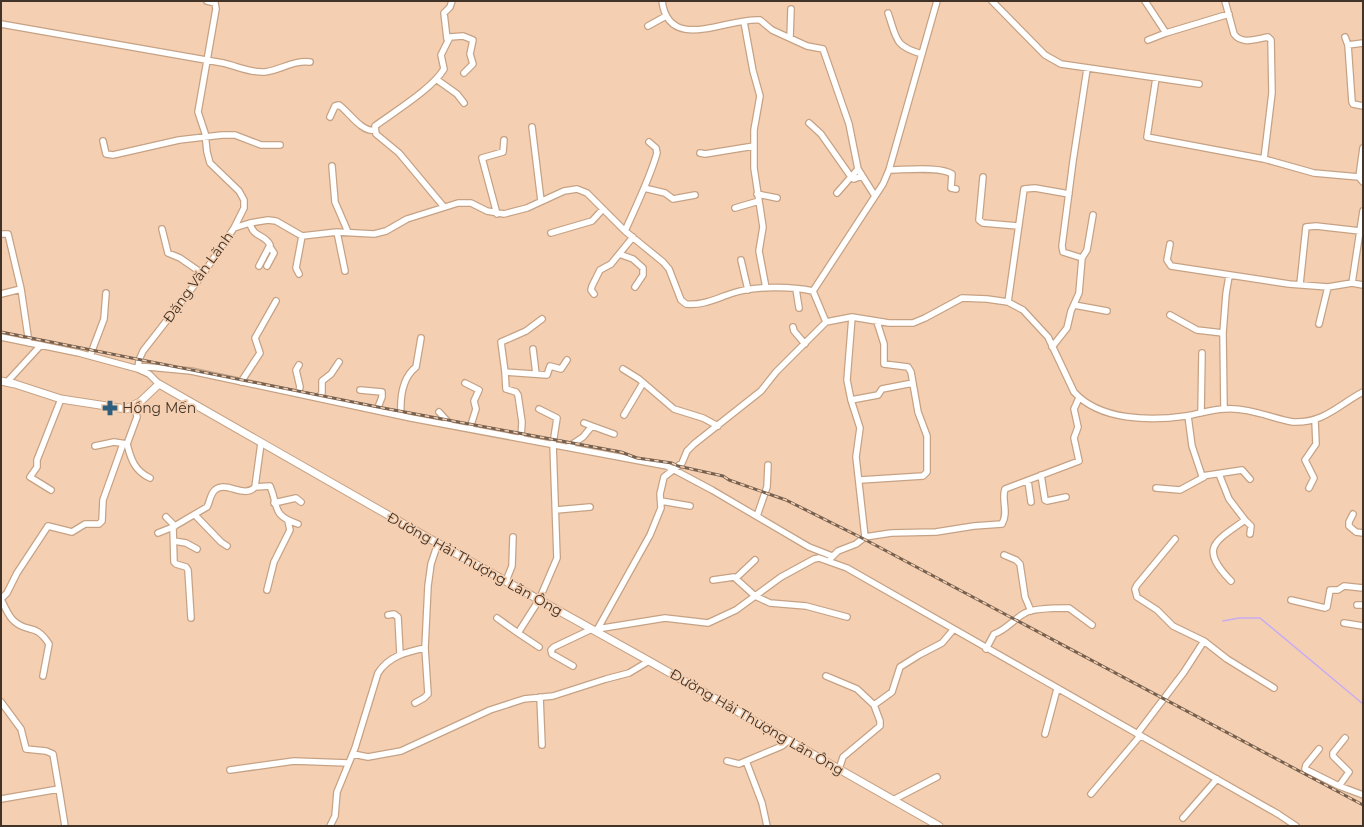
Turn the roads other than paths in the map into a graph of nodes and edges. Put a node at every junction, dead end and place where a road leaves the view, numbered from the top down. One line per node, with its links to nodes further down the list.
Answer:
1 (207, 1): 8 (street)
2 (452, 1): 19 (street)
3 (662, 1): 12 (street)
4 (937, 1): 23 (street)
5 (992, 1): 26 (street)
6 (1145, 1): 16 (street)
7 (1225, 1): 11 (street)
8 (216, 2): 24 (street)
9 (791, 9): 18 (street)
10 (888, 13): 23 (street)
11 (1229, 14): 16 (street); 45 (street)
12 (666, 16): 13 (street); 15 (street)
13 (744, 22): 18 (street); 42 (street)
14 (1, 24): 24 (street)
15 (648, 26)
16 (1166, 34): 20 (street)
17 (1346, 37): 22 (street)
18 (790, 38): 47 (street)
19 (447, 39): 27 (street); 29 (street)
20 (1148, 40)
21 (1363, 43): 22 (street)
22 (1348, 45): 32 (street)
23 (922, 54): 48 (street)
24 (207, 61): 25 (street); 37 (street)
25 (310, 62)
26 (1087, 69): 28 (street); 57 (street)
27 (464, 73)
28 (1156, 78): 30 (street); 45 (street)
29 (436, 79): 31 (street); 36 (street)
30 (1199, 84)
31 (464, 104)
32 (1363, 106)
33 (330, 117): 36 (street)
34 (809, 123): 50 (street)
35 (532, 127): 61 (street)
36 (375, 130): 63 (street)
37 (205, 136): 39 (street); 41 (street); 71 (street)
38 (504, 140): 67 (street)
39 (103, 141)
40 (649, 142): 53 (street)
41 (280, 145)
42 (754, 146): 44 (street); 56 (street)
43 (1363, 148): 52 (street)
44 (700, 153)
45 (1264, 159): 52 (street)
46 (332, 166): 76 (street)
47 (858, 168): 49 (street); 50 (street)
48 (889, 170): 54 (street); 59 (street)
49 (862, 176): 50 (street); 59 (street)
50 (852, 177): 55 (street)
51 (983, 177): 70 (street)
52 (1361, 180)
53 (644, 188): 58 (street); 73 (street)
54 (956, 189)
55 (837, 193)
56 (757, 194): 60 (street); 62 (street)
57 (1069, 194): 70 (street); 84 (street)
58 (695, 195)
59 (875, 196): 101 (street)
60 (777, 198)
61 (541, 201): 65 (street); 67 (street)
62 (759, 202): 64 (street); 97 (street)
63 (444, 207): 67 (street); 76 (street)
64 (735, 208)
65 (603, 209): 73 (street); 77 (street)
66 (1363, 212): 74 (street)
67 (498, 214)
68 (1093, 215): 84 (street)
69 (250, 223): 71 (street, Đặng Văn Lãnh); 79 (street, Đặng Văn Lãnh); 82 (street)
70 (1019, 226): 106 (street)
71 (234, 228): 89 (street, Đặng Văn Lãnh)
72 (162, 229): 89 (street)
73 (625, 231): 80 (street)
74 (1360, 231): 92 (street); 93 (street)
75 (337, 232): 76 (street); 79 (street); 88 (street)
76 (348, 232)
77 (550, 233)
78 (1, 234): 98 (street)
79 (302, 236): 90 (street)
80 (633, 237): 83 (street); 100 (street)
81 (1170, 244): 91 (street)
82 (270, 247): 86 (street); 87 (street)
83 (619, 254): 95 (street); 104 (street)
84 (1082, 258): 107 (street)
85 (741, 260): 100 (street)
86 (259, 266)
87 (267, 266)
88 (345, 271)
89 (203, 274): 130 (street, Đặng Văn Lãnh)
90 (298, 274)
91 (1229, 276): 93 (street); 117 (street)
92 (1352, 283): 94 (street); 96 (street)
93 (1300, 284): 96 (street)
94 (1363, 285)
95 (635, 287)
96 (1328, 287): 115 (street)
97 (766, 288): 99 (street); 100 (street)
98 (21, 289): 103 (street); 120 (street)
99 (796, 289): 101 (street); 108 (street)
100 (748, 290)
101 (813, 291): 113 (street)
102 (106, 293): 126 (street)
103 (1, 294)
104 (594, 294)
105 (276, 301): 135 (street)
106 (1008, 302): 114 (street); 123 (street)
107 (1074, 305): 109 (street); 123 (street)
108 (799, 308)
109 (1107, 311)
110 (1170, 315): 117 (street)
111 (852, 317): 113 (street); 114 (street); 146 (street)
112 (542, 319): 132 (street)
113 (826, 322): 121 (street)
114 (877, 322): 138 (street)
115 (1319, 324)
116 (793, 327): 121 (street)
117 (1224, 333): 148 (street)
118 (1, 337): 120 (street)
119 (421, 338): 153 (street)
120 (29, 343): 122 (street)
121 (805, 344): 160 (street)
122 (41, 345): 126 (street); 134 (street)
123 (1052, 347): 144 (street)
124 (533, 349): 133 (street)
125 (1202, 353): 152 (street)
126 (90, 356): 130 (street)
127 (568, 360): 133 (street)
128 (339, 362): 143 (street)
129 (300, 365): 142 (street)
130 (138, 367): 135 (street); 139 (street)
131 (623, 369): 136 (street)
132 (505, 372): 133 (street); 163 (street)
133 (536, 374)
134 (4, 382): 145 (street)
135 (241, 382): 142 (street)
136 (643, 382): 154 (street); 160 (street)
137 (465, 383): 161 (street)
138 (913, 383): 146 (street); 175 (street)
139 (159, 384): 147 (street); 164 (street, Đường Hải Thượng Lãn Ông)
140 (360, 390): 150 (street)
141 (1363, 392): 156 (street)
142 (298, 394): 143 (street)
143 (318, 398): 150 (street)
144 (1079, 398): 155 (street); 172 (street)
145 (61, 399): 147 (street); 181 (street)
146 (851, 400): 175 (street)
147 (135, 406): 165 (street)
148 (1224, 408): 152 (street); 156 (street)
149 (539, 409): 166 (street)
150 (377, 410): 153 (street)
151 (439, 412): 157 (street)
152 (1201, 413): 155 (street)
153 (401, 415): 157 (street)
154 (624, 416)
155 (1188, 416): 173 (street)
156 (1315, 420): 180 (street)
157 (449, 424): 161 (street)
158 (584, 424): 159 (street)
159 (592, 426): 162 (street); 168 (street)
160 (718, 426): 170 (street)
161 (470, 428): 163 (street)
162 (614, 434)
163 (521, 438): 166 (street)
164 (261, 443): 178 (street); 205 (street, Đường Hải Thượng Lãn Ông)
165 (125, 444): 167 (street); 174 (street); 218 (street)
166 (553, 444): 168 (street); 189 (street)
167 (95, 446)
168 (568, 447): 170 (street)
169 (768, 465): 192 (street)
170 (672, 470): 183 (street); 192 (street)
171 (1219, 474): 173 (street); 176 (street); 194 (street)
172 (1041, 475): 177 (street); 182 (street)
173 (1204, 477): 179 (street)
174 (150, 478)
175 (860, 480): 201 (street)
176 (1250, 480)
177 (1028, 481): 185 (street); 201 (street)
178 (255, 486): 186 (street); 191 (street)
179 (1156, 488)
180 (1309, 488)
181 (51, 490)
182 (1066, 497)
183 (661, 501): 187 (street); 229 (street)
184 (301, 502): 186 (street)
185 (1031, 502)
186 (274, 503): 195 (street)
187 (690, 506)
188 (590, 507): 189 (street)
189 (556, 510): 219 (street)
190 (1353, 514): 199 (street)
191 (195, 515): 197 (street); 206 (street)
192 (757, 516): 209 (street)
193 (166, 517): 197 (street)
194 (1245, 520): 200 (street); 214 (street)
195 (288, 521): 196 (street); 216 (street)
196 (298, 524)
197 (174, 526): 198 (street); 204 (street)
198 (158, 533)
199 (1363, 533)
200 (1250, 534)
201 (865, 536): 209 (street)
202 (513, 537): 213 (street)
203 (1175, 539): 232 (street)
204 (174, 541): 207 (street); 224 (street)
205 (438, 543): 213 (street, Đường Hải Thượng Lãn Ông); 234 (street)
206 (227, 546)
207 (197, 549)
208 (1004, 555): 221 (street)
209 (831, 558): 217 (street); 230 (street)
210 (754, 560): 211 (street)
211 (736, 578): 212 (street); 217 (street)
212 (713, 580)
213 (506, 581): 219 (street, Đường Hải Thượng Lãn Ông)
214 (1231, 581)
215 (1363, 588): 220 (street)
216 (267, 590)
217 (755, 596): 223 (street); 229 (street)
218 (1, 599): 239 (street)
219 (539, 600): 229 (street, Đường Hải Thượng Lãn Ông); 231 (street)
220 (1291, 600)
221 (1031, 611): 227 (street); 235 (street)
222 (388, 615): 236 (street)
223 (847, 617)
224 (192, 618)
225 (497, 618): 231 (street)
226 (1344, 624): 228 (street)
227 (1092, 625)
228 (1363, 626)
229 (595, 630): 237 (street, Đường Hải Thượng Lãn Ông); 238 (street)
230 (954, 630): 235 (street); 246 (street)
231 (518, 633): 233 (street)
232 (1204, 642): 241 (street); 248 (street)
233 (539, 647)
234 (425, 648): 236 (street); 245 (street)
235 (986, 649): 242 (street)
236 (400, 654): 253 (street)
237 (649, 661): 243 (street); 250 (street, Đường Hải Thượng Lãn Ông)
238 (573, 666)
239 (43, 676)
240 (826, 676): 246 (street)
241 (1274, 688)
242 (1057, 689): 247 (street); 248 (street)
243 (540, 697): 251 (street); 253 (street)
244 (1, 702): 262 (street)
245 (415, 703)
246 (874, 706): 257 (street)
247 (1045, 734)
248 (1138, 735): 260 (street); 263 (street)
249 (1345, 738): 261 (street)
250 (789, 740): 255 (street); 257 (street, Đường Hải Thượng Lãn Ông)
251 (542, 745)
252 (1319, 749): 261 (street)
253 (353, 754): 256 (street)
254 (727, 761): 255 (street)
255 (746, 761): 270 (street)
256 (348, 763): 258 (street); 269 (street)
257 (839, 769): 266 (street, Đường Hải Thượng Lãn Ông)
258 (230, 770)
259 (937, 777): 266 (street)
260 (1217, 779): 267 (street); 272 (street)
261 (1339, 786): 264 (street)
262 (58, 789): 265 (street); 268 (street)
263 (1091, 794)
264 (1363, 795)
265 (1, 799)
266 (894, 800): 271 (street, Đường Hải Thượng Lãn Ông)
267 (1183, 818)
268 (65, 826)
269 (330, 826)
270 (766, 826)
271 (939, 826)
272 (1296, 826)

